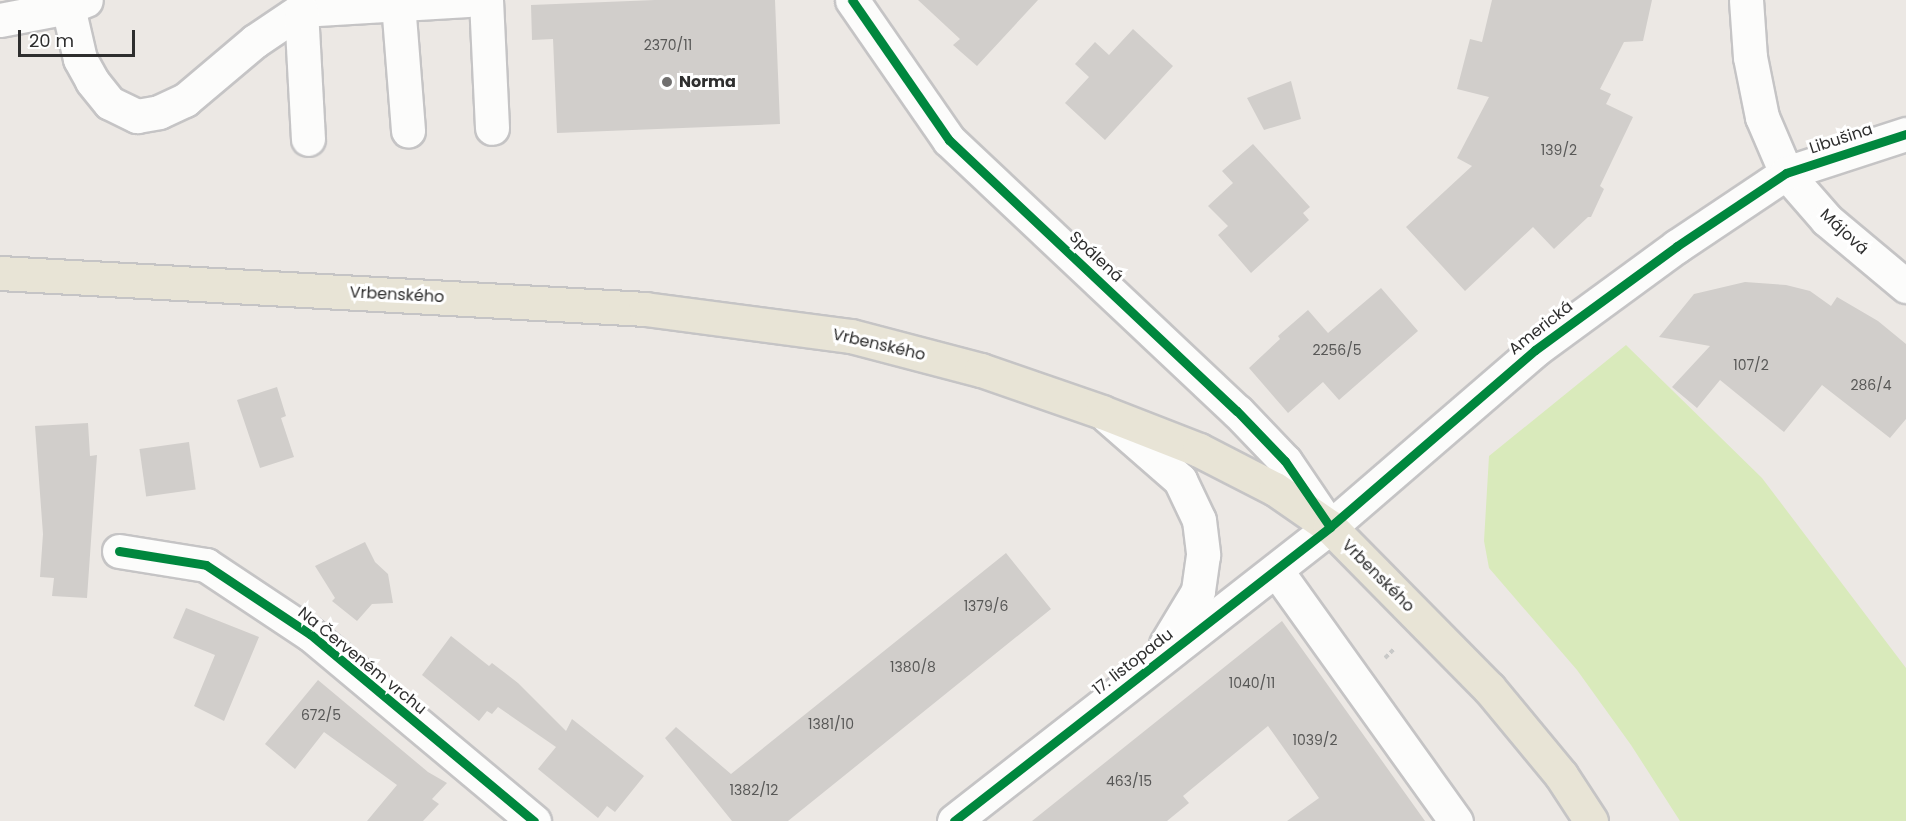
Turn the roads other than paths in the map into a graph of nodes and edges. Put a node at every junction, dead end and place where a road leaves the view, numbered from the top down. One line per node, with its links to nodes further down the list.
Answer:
1 (468, 0): 6 (street)
2 (486, 0): 9 (street)
3 (852, 0): 17 (street, Spálená)
4 (1746, 0): 13 (street)
5 (77, 3): 7 (street); 8 (street)
6 (398, 3): 7 (street); 10 (street)
7 (301, 10): 12 (street)
8 (0, 20)
9 (492, 128)
10 (408, 131)
11 (1906, 134): 13 (street, Libušina)
12 (308, 139)
13 (1786, 173): 15 (street, Májová); 17 (street, Americká)
14 (0, 273): 16 (main road, Vrbenského)
15 (1906, 286)
16 (1103, 412): 17 (main road, Vrbenského); 20 (street)
17 (1330, 528): 19 (street, 17. listopadu); 24 (main road, Vrbenského)
18 (119, 551): 21 (street, Na Červeném vrchu)
19 (1276, 570): 20 (street, 17. listopadu); 23 (street)
20 (1142, 674): 22 (street, 17. listopadu)
21 (534, 821)
22 (954, 821)
23 (1456, 821)
24 (1591, 821)

